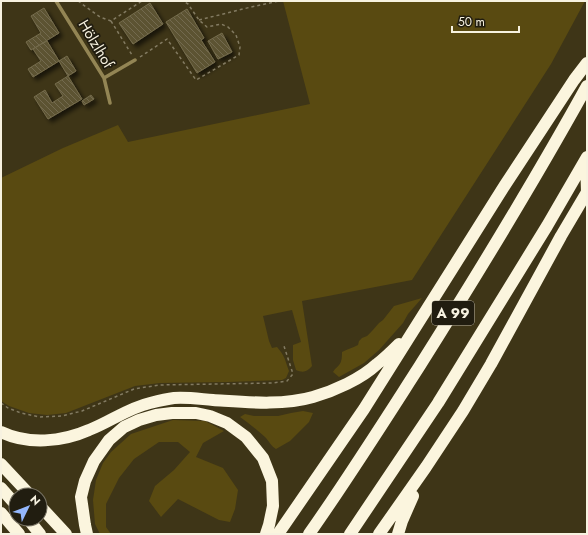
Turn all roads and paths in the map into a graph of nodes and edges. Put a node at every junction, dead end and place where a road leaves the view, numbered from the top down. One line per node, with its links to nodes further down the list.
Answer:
1 (56, 1): 10 (lane, Hölzlhof)
2 (78, 1): 7 (path)
3 (142, 1): 7 (path)
4 (183, 1): 6 (path)
5 (279, 1): 6 (path)
6 (199, 20): 8 (path)
7 (111, 21): 8 (path)
8 (135, 60): 10 (lane)
9 (587, 63): 14 (highway)
10 (104, 78): 12 (lane, Hölzlhof)
11 (587, 86): 28 (highway, A 99)
12 (110, 103)
13 (587, 157): 17 (highway); 29 (highway, A 99)
14 (417, 325): 15 (highway); 27 (highway)
15 (1, 432)
16 (1, 464): 18 (highway)
17 (426, 467): 30 (highway); 31 (highway)
18 (23, 487)
19 (1, 488): 20 (highway)
20 (8, 496)
21 (1, 513): 23 (highway)
22 (48, 515): 24 (highway)
23 (19, 534)
24 (66, 534)
25 (87, 534): 26 (highway)
26 (266, 534)
27 (278, 534)
28 (309, 534)
29 (350, 534)
30 (380, 534)
31 (398, 534)

